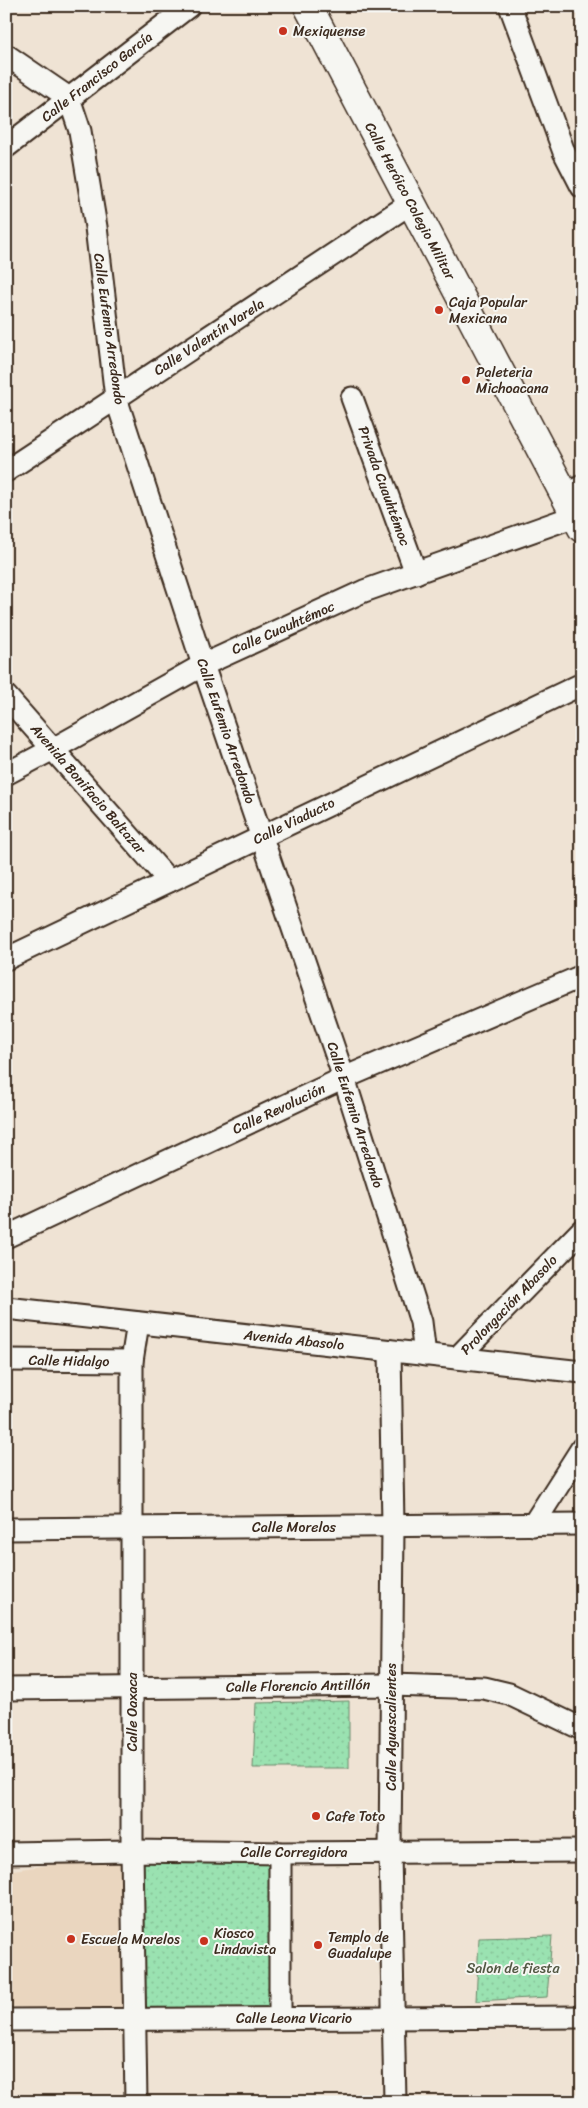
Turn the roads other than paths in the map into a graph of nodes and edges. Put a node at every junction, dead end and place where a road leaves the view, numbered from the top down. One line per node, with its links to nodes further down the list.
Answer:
1 (189, 6): 5 (street, Calle Francisco García)
2 (308, 6): 8 (main road, Calle Heróico Colegio Militar)
3 (510, 6): 7 (street)
4 (6, 55): 5 (street)
5 (69, 98): 6 (street, Calle Francisco García); 9 (street, Calle Eufemio Arredondo)
6 (6, 147)
7 (582, 187)
8 (412, 204): 9 (street, Calle Valentín Varela); 12 (main road, Calle Heróico Colegio Militar)
9 (116, 398): 11 (street, Calle Valentín Varela); 14 (street, Calle Eufemio Arredondo)
10 (352, 398): 13 (street, Privada Cuauhtémoc)
11 (6, 471)
12 (576, 506): 13 (street, Calle Cuauhtémoc)
13 (416, 573): 14 (street, Calle Cuauhtémoc)
14 (203, 665): 17 (street, Calle Cuauhtémoc); 19 (street, Calle Eufemio Arredondo)
15 (582, 684): 19 (street, Calle Viaducto)
16 (6, 696): 17 (street, Avenida Bonifacio Baltazar)
17 (53, 749): 18 (street, Calle Cuauhtémoc); 20 (street, Avenida Bonifacio Baltazar)
18 (6, 774)
19 (262, 837): 20 (street, Calle Viaducto); 23 (street, Calle Eufemio Arredondo)
20 (169, 881): 21 (street, Calle Viaducto)
21 (6, 959)
22 (582, 976): 23 (street, Calle Revolución)
23 (344, 1078): 25 (street, Calle Revolución); 29 (street, Calle Eufemio Arredondo)
24 (582, 1230): 30 (street, Prolongación Abasolo)
25 (6, 1237)
26 (6, 1308): 27 (street, Avenida Abasolo)
27 (138, 1323): 28 (street, Avenida Abasolo); 32 (street, Calle Oaxaca)
28 (390, 1351): 29 (street, Avenida Abasolo); 37 (street, Calle Aguascalientes)
29 (425, 1355): 30 (street, Avenida Abasolo)
30 (457, 1358): 33 (street, Avenida Abasolo)
31 (6, 1360): 32 (street, Calle Hidalgo)
32 (132, 1361): 38 (street, Calle Oaxaca)
33 (582, 1372)
34 (582, 1448): 36 (street)
35 (582, 1524): 36 (street, Calle Morelos)
36 (533, 1525): 37 (street, Calle Morelos)
37 (393, 1526): 38 (street, Calle Morelos); 40 (street, Calle Aguascalientes)
38 (132, 1528): 39 (street, Calle Morelos); 41 (street, Calle Oaxaca)
39 (6, 1529)
40 (392, 1685): 41 (street, Calle Florencio Antillón); 43 (street, Calle Florencio Antillón); 47 (street, Calle Aguascalientes)
41 (132, 1687): 42 (street, Calle Florencio Antillón); 44 (street, Calle Oaxaca)
42 (6, 1689)
43 (582, 1728)
44 (132, 1850): 46 (street, Calle Corregidora); 48 (street, Calle Corregidora); 53 (street, Calle Oaxaca)
45 (582, 1851): 47 (street, Calle Corregidora)
46 (280, 1852): 47 (street, Calle Corregidora); 50 (street)
47 (390, 1852): 51 (street, Calle Aguascalientes)
48 (6, 1853)
49 (582, 2017): 51 (street, Calle Leona Vicario)
50 (280, 2018): 51 (street, Calle Leona Vicario); 53 (street, Calle Leona Vicario)
51 (394, 2018): 55 (street, Calle Aguascalientes)
52 (6, 2020): 53 (street, Calle Leona Vicario)
53 (134, 2020): 54 (street, Calle Oaxaca)
54 (136, 2102)
55 (394, 2102)

